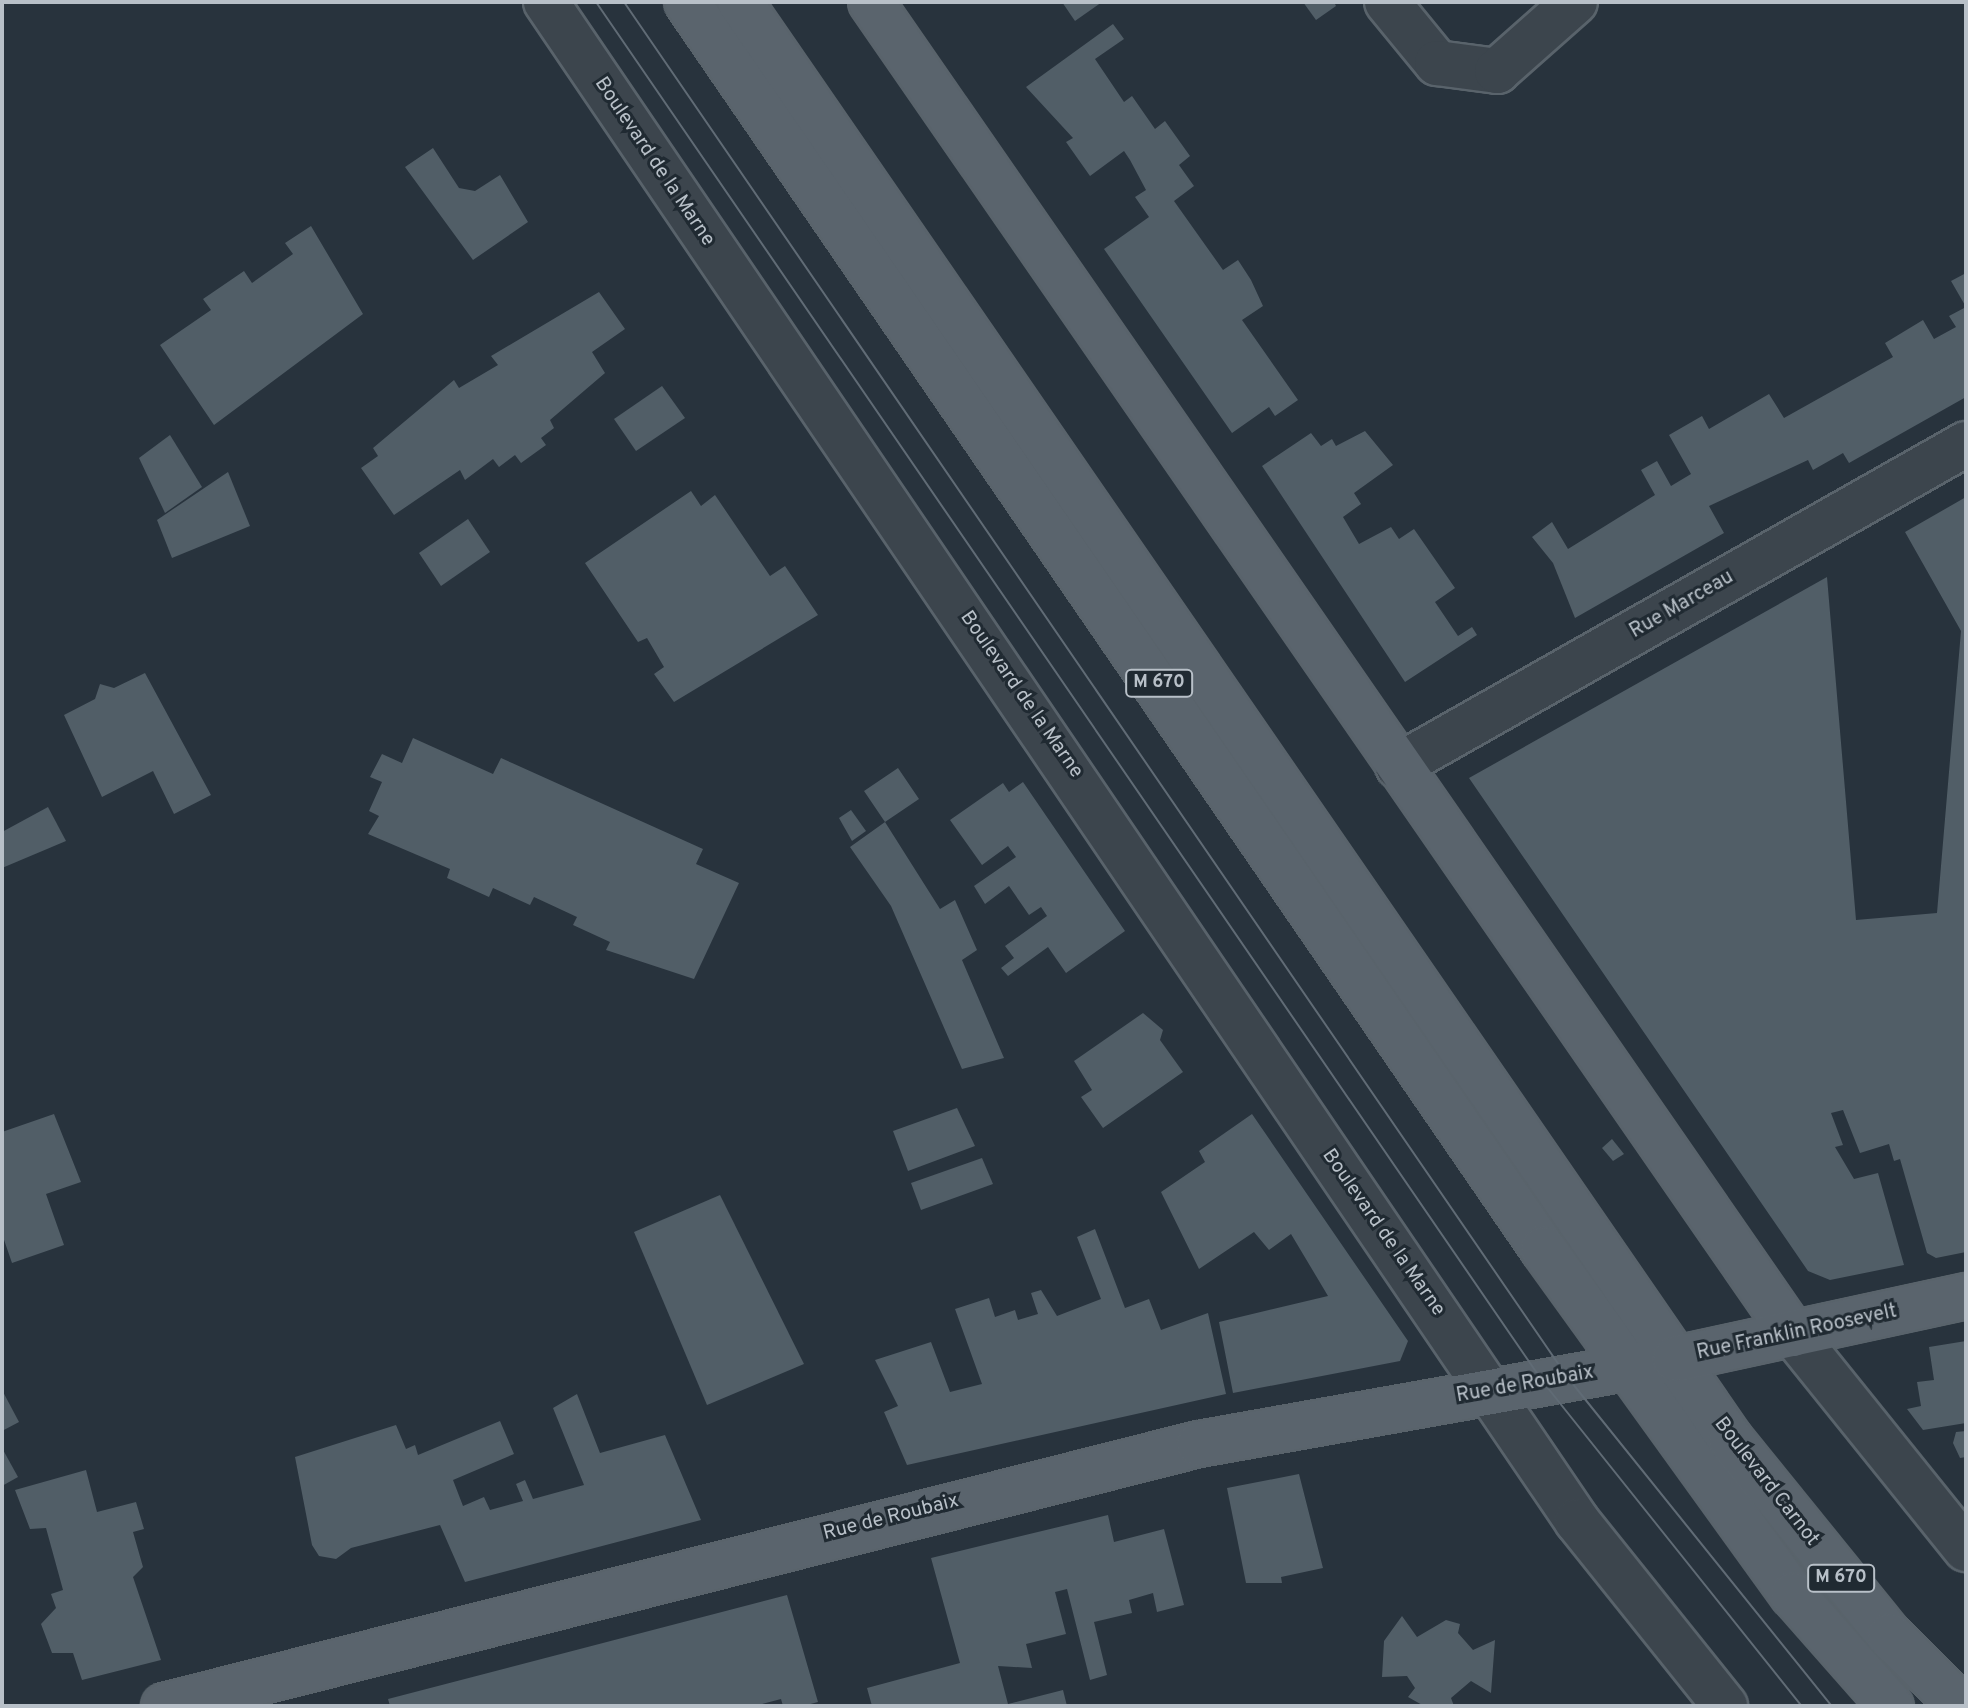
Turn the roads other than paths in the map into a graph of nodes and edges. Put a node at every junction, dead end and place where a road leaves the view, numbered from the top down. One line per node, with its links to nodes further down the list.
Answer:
1 (546, 2): 13 (street, Boulevard de la Marne)
2 (687, 2): 12 (main road, M 670)
3 (740, 2): 11 (main road, M 670)
4 (871, 2): 8 (main road)
5 (1387, 2): 6 (street)
6 (1575, 2)
7 (1966, 444): 8 (street, Rue Marceau)
8 (1398, 766): 10 (main road)
9 (1966, 1296): 10 (main road, Rue Franklin Roosevelt)
10 (1793, 1334): 11 (main road, Rue Franklin Roosevelt); 14 (street)
11 (1675, 1359): 12 (main road, Rue Franklin Roosevelt); 19 (main road, Boulevard Carnot / M 670)
12 (1627, 1367): 13 (main road, Rue de Roubaix); 18 (main road, M 670)
13 (1492, 1392): 15 (main road, Rue de Roubaix); 17 (street)
14 (1966, 1549)
15 (246, 1696): 16 (main road, Rue de Roubaix)
16 (164, 1706)
17 (1725, 1706)
18 (1891, 1706)
19 (1961, 1706)

